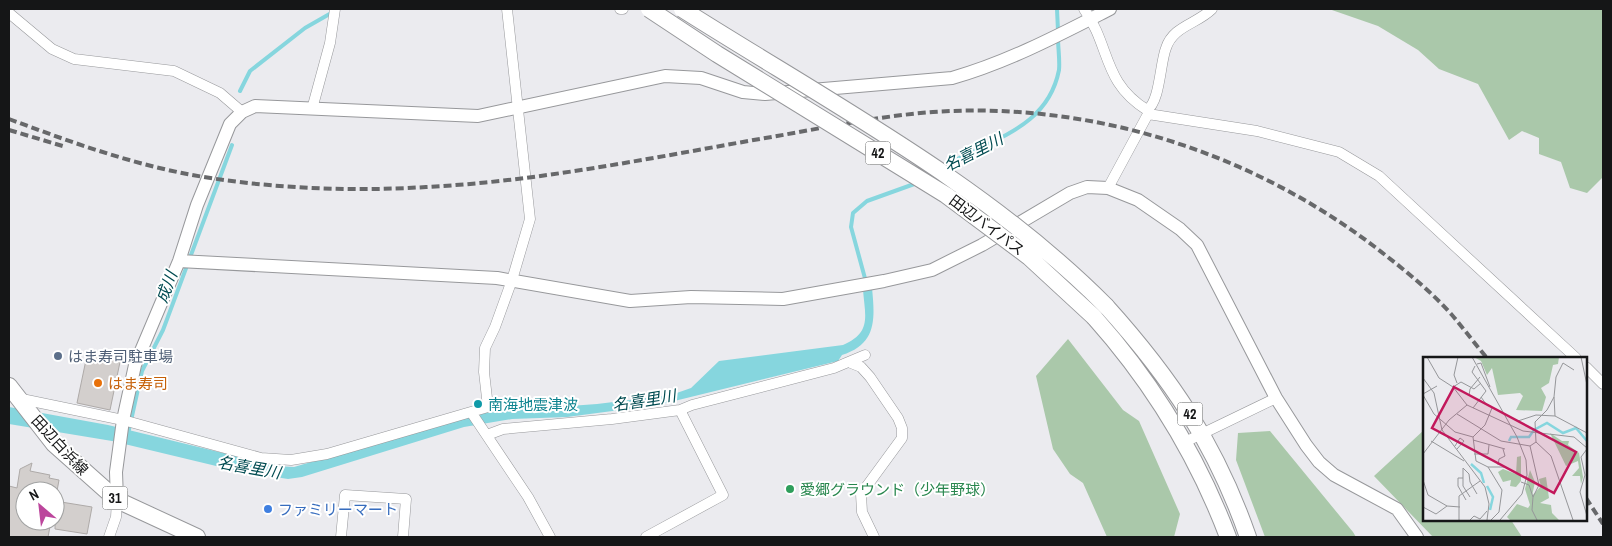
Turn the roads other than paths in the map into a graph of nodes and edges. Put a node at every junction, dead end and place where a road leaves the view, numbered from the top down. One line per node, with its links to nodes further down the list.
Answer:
1 (334, 9): 10 (street)
2 (507, 9): 9 (street)
3 (649, 9): 16 (main road, 田辺バイパス / 42, bridge)
4 (682, 9): 16 (main road, 田辺バイパス / 42, bridge)
5 (1110, 9): 8 (street)
6 (1212, 9): 12 (street)
7 (9, 13): 11 (street)
8 (1088, 14): 9 (street); 12 (street)
9 (518, 107): 10 (street); 15 (street)
10 (312, 109): 11 (street)
11 (242, 112): 14 (street)
12 (1148, 112): 13 (street); 18 (street)
13 (1108, 188): 15 (street); 23 (street)
14 (179, 261): 15 (street); 26 (street)
15 (512, 280): 25 (street)
16 (1100, 311): 28 (main road, 田辺バイパス / 42); 29 (main road, 田辺バイパス / 42)
17 (865, 355): 19 (street)
18 (1575, 357)
19 (850, 363): 24 (street); 37 (street)
20 (1587, 368): 21 (street)
21 (1603, 384)
22 (15, 397): 26 (street); 30 (main road, 田辺白浜線 / 31)
23 (1276, 398): 28 (street); 40 (street)
24 (680, 410): 27 (street); 36 (street)
25 (472, 413): 26 (street); 27 (street)
26 (123, 420): 30 (street)
27 (485, 433): 35 (street)
28 (1202, 434): 29 (street); 39 (main road, 田辺バイパス / 42)
29 (1185, 442): 38 (main road, 田辺バイパス / 42)
30 (117, 500): 31 (street); 32 (main road, 田辺白浜線 / 31)
31 (108, 537)
32 (197, 537)
33 (340, 537): 34 (street)
34 (403, 537)
35 (550, 537)
36 (646, 537)
37 (874, 537)
38 (1228, 537)
39 (1248, 537)
40 (1417, 537)

